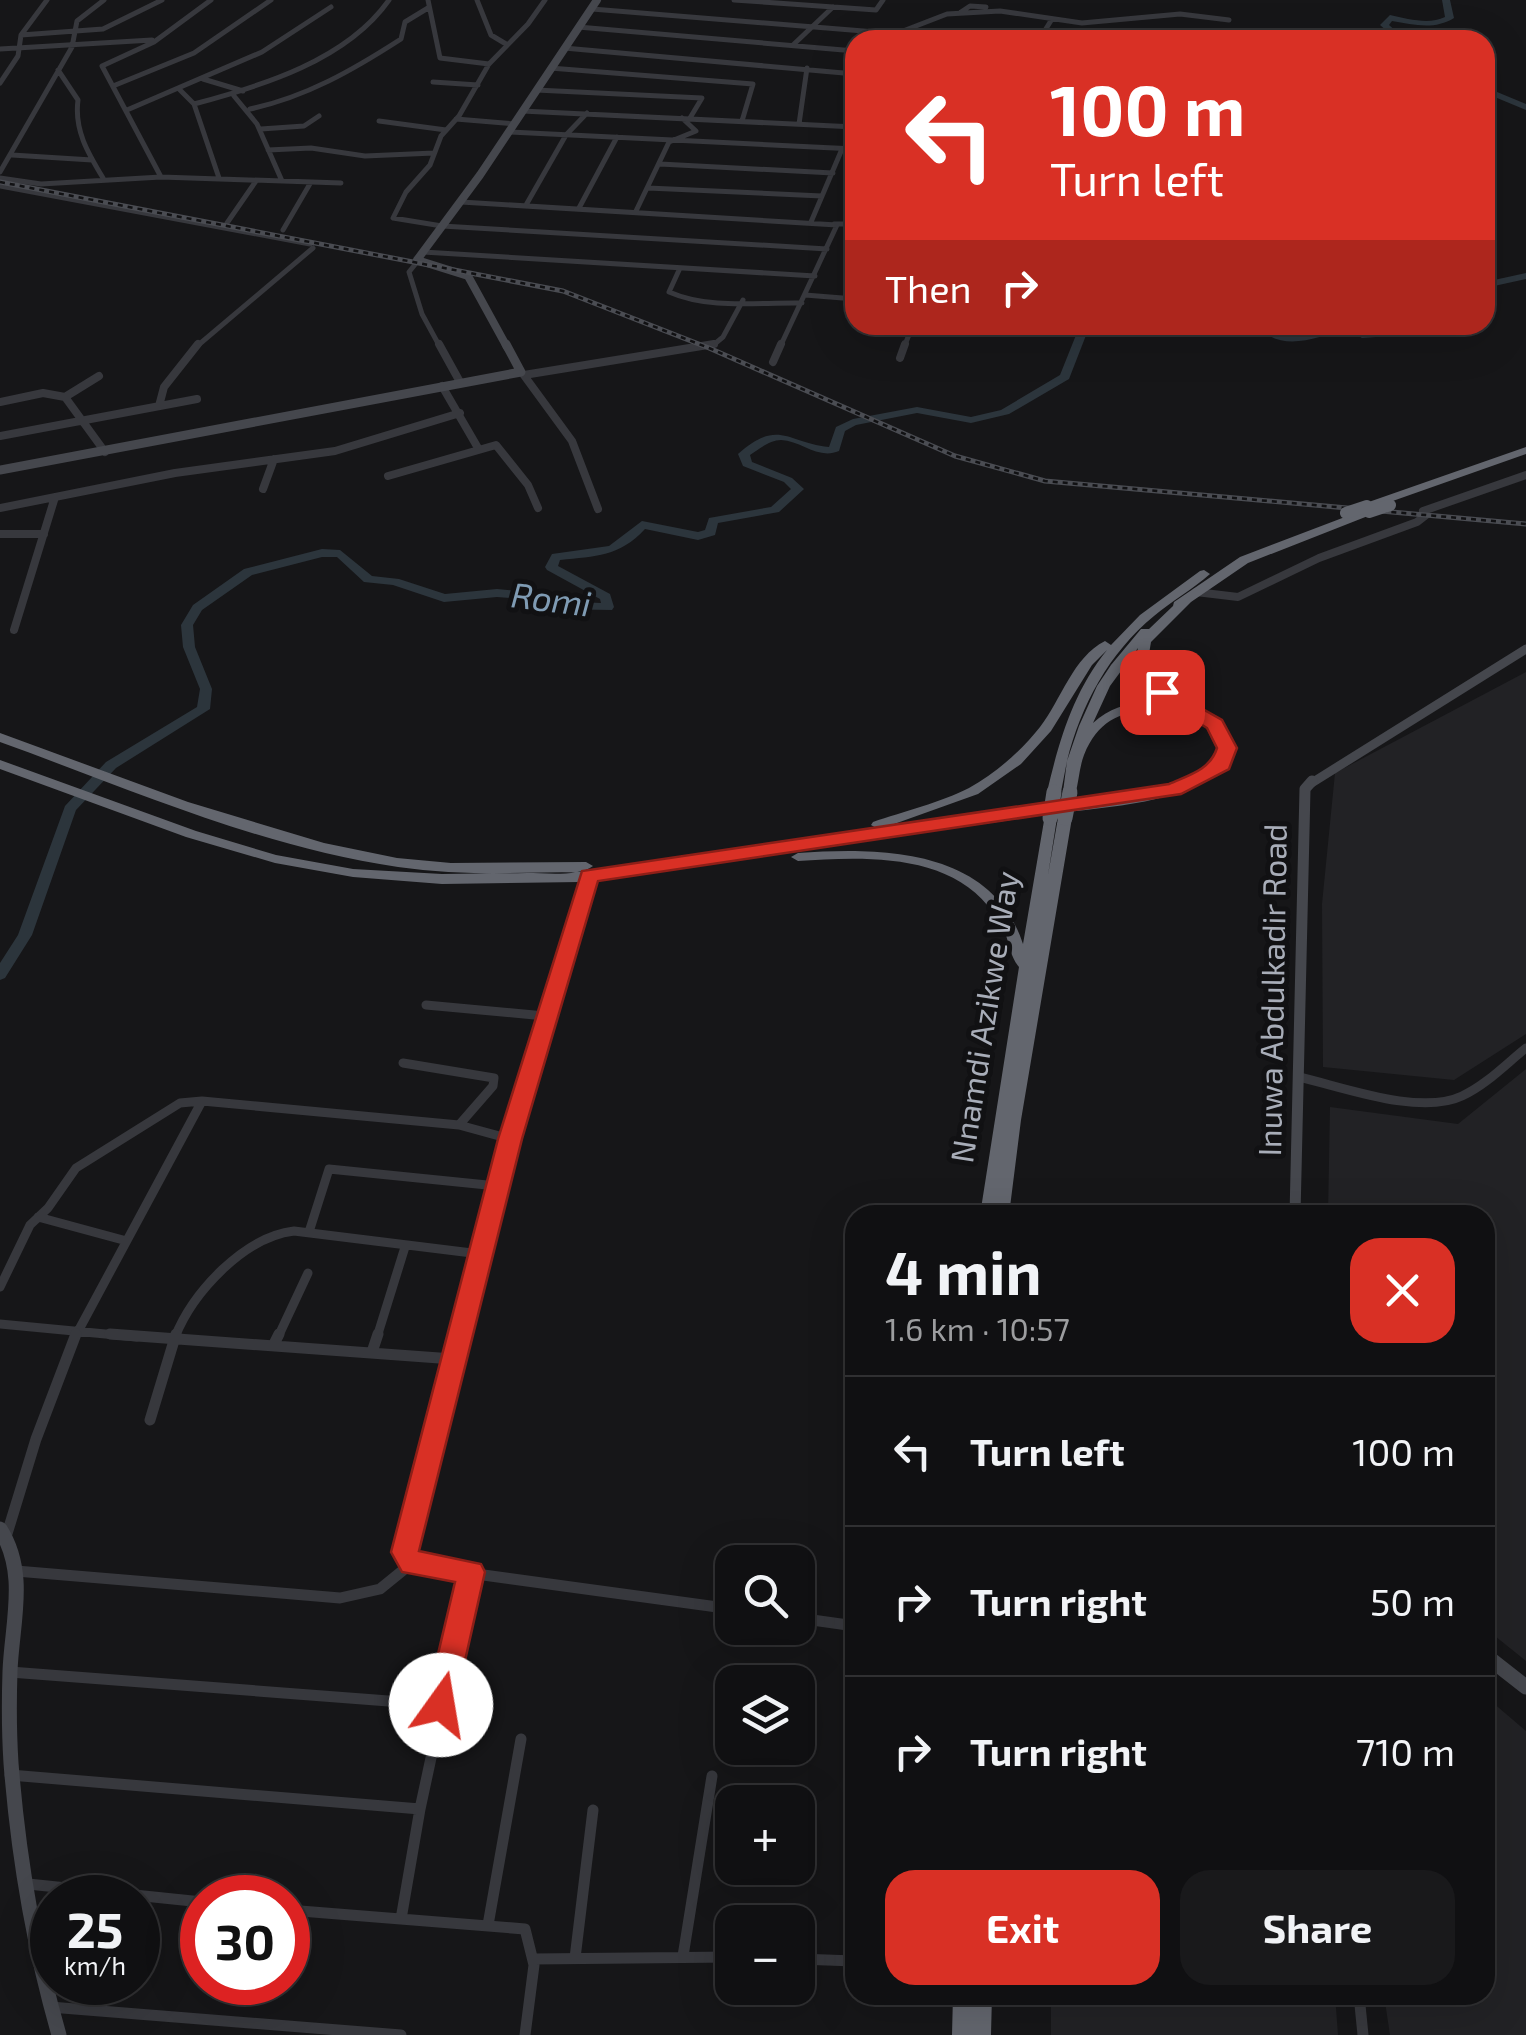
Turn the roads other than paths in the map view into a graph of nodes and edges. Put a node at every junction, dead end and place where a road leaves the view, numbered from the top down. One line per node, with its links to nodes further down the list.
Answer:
1 (47, 0): 26 (street)
2 (104, 0): 25 (street)
3 (162, 0): 25 (street)
4 (211, 0): 27 (street)
5 (272, 0): 49 (street)
6 (390, 0): 52 (street)
7 (477, 0): 29 (street)
8 (545, 0): 29 (street)
9 (734, 0): 11 (street)
10 (883, 0): 12 (street)
11 (780, 1): 12 (street)
12 (832, 3): 20 (street)
13 (428, 4): 38 (street); 56 (street)
14 (594, 4): 20 (street); 21 (street)
15 (986, 6): 17 (street)
16 (331, 7): 44 (street)
17 (964, 13): 18 (street); 23 (street)
18 (1052, 19): 19 (street); 24 (street)
19 (1229, 20)
20 (812, 26): 22 (street); 30 (street)
21 (578, 27): 28 (street); 32 (street)
22 (871, 30)
23 (905, 30)
24 (1045, 30)
25 (73, 33): 26 (street); 31 (street)
26 (21, 35): 34 (street)
27 (160, 39): 31 (street); 49 (street)
28 (729, 40): 30 (street); 37 (street)
29 (506, 44): 38 (street)
30 (793, 45): 35 (street)
31 (72, 47): 34 (street); 41 (street)
32 (564, 48): 36 (street); 39 (street)
33 (0, 49): 34 (street)
34 (18, 49): 47 (street)
35 (845, 50)
36 (650, 54): 37 (street); 43 (street)
37 (721, 60): 40 (street)
38 (489, 64): 48 (street)
39 (550, 68): 43 (street); 51 (street)
40 (807, 68): 42 (street); 66 (street)
41 (58, 70): 79 (street); 80 (street)
42 (845, 73)
43 (647, 74): 45 (street)
44 (203, 79): 50 (street); 52 (street)
45 (712, 80): 54 (street); 64 (street)
46 (433, 82): 48 (street)
47 (0, 83)
48 (478, 85): 62 (street)
49 (113, 86): 57 (street)
50 (180, 90): 55 (street); 57 (street)
51 (536, 90): 54 (street); 58 (street)
52 (244, 91): 53 (street)
53 (234, 96): 55 (street); 56 (street)
54 (702, 98): 61 (street)
55 (194, 104): 86 (street)
56 (250, 109): 68 (street)
57 (127, 110): 84 (street)
58 (522, 110): 59 (street); 69 (street)
59 (587, 113): 61 (street); 71 (street)
60 (318, 116): 68 (street)
61 (686, 118): 64 (street); 73 (street)
62 (456, 119): 69 (street); 70 (street)
63 (380, 121): 70 (street)
64 (742, 121): 65 (street)
65 (762, 122): 66 (street); 74 (street)
66 (799, 124): 67 (street)
67 (845, 126)
68 (261, 128): 77 (street)
69 (512, 128): 71 (street); 94 (street)
70 (446, 130): 78 (street)
71 (566, 135): 72 (street); 95 (street)
72 (617, 137): 73 (street); 96 (street)
73 (668, 141): 74 (street); 81 (street)
74 (755, 144): 75 (street)
75 (842, 149): 76 (street); 82 (street)
76 (845, 149)
77 (268, 150): 78 (street); 88 (street)
78 (434, 152): 105 (street)
79 (12, 154): 80 (street); 83 (street)
80 (92, 160): 85 (street)
81 (660, 164): 82 (street); 92 (street)
82 (833, 172): 93 (street)
83 (0, 175): 85 (street)
84 (161, 177): 85 (street); 86 (street)
85 (102, 178)
86 (218, 178): 87 (street)
87 (256, 181): 88 (street); 101 (street)
88 (282, 181): 89 (street)
89 (311, 182): 90 (street); 106 (street)
90 (340, 184)
91 (0, 186): 121 (street)
92 (648, 188): 93 (street); 98 (street)
93 (822, 196): 100 (street)
94 (460, 202): 95 (street); 105 (street)
95 (526, 205): 96 (street)
96 (579, 208): 97 (street)
97 (615, 210): 98 (street); 99 (street)
98 (640, 211): 100 (street); 102 (street)
99 (616, 221)
100 (811, 222): 103 (street)
101 (227, 223)
102 (637, 224)
103 (831, 224): 104 (street); 107 (street)
104 (845, 224)
105 (442, 226): 107 (street); 108 (street)
106 (283, 230)
107 (828, 249): 111 (street)
108 (423, 252): 109 (street); 110 (street)
109 (417, 262): 120 (street); 123 (street)
110 (680, 268): 111 (street); 115 (street)
111 (815, 276): 112 (street)
112 (804, 299): 113 (street); 114 (street); 119 (street)
113 (845, 299)
114 (743, 300): 115 (street); 116 (street)
115 (726, 302): 116 (street)
116 (737, 309): 120 (street)
117 (909, 335): 118 (street)
118 (900, 358)
119 (773, 362)
120 (523, 373): 123 (street); 143 (street)
121 (172, 375): 128 (street)
122 (100, 376): 125 (street)
123 (460, 382): 124 (street)
124 (442, 386): 129 (street); 133 (street)
125 (65, 397): 127 (street); 130 (street)
126 (197, 399): 128 (street)
127 (0, 402)
128 (158, 406): 130 (street)
129 (460, 413): 132 (street); 135 (street)
130 (85, 420): 131 (street); 133 (street)
131 (0, 436)
132 (478, 448): 138 (street); 142 (street)
133 (104, 452): 136 (street)
134 (1526, 454): 144 (highway, Nnamdi Azikwe Way); 144 (highway, Nnamdi Azikwe Way, bridge)
135 (274, 460): 139 (street); 140 (street)
136 (0, 470)
137 (1526, 475): 147 (street)
138 (388, 476)
139 (264, 489)
140 (55, 497): 141 (street); 146 (street)
141 (0, 508)
142 (538, 508)
143 (598, 509)
144 (1368, 509): 147 (highway, Nnamdi Azikwe Way); 148 (highway, Nnamdi Azikwe Way, bridge)
145 (0, 534): 146 (street)
146 (44, 534): 149 (street)
147 (1191, 596): 152 (highway, Nnamdi Azikwe Way); 157 (highway)
148 (1158, 604): 154 (highway, Nnamdi Azikwe Way); 156 (highway)
149 (14, 630)
150 (1526, 649): 164 (street, Inuwa Abdulkadir Road)
151 (0, 736): 156 (highway)
152 (1074, 761): 154 (highway, Nnamdi Azikwe Way); 156 (highway)
153 (0, 764): 158 (highway)
154 (1062, 792): 155 (highway, Nnamdi Azikwe Way, bridge)
155 (1058, 818): 159 (highway, Nnamdi Azikwe Way); 170 (highway, Nnamdi Azikwe Way)
156 (878, 825)
157 (694, 862): 158 (highway); 159 (highway)
158 (589, 876): 161 (street)
159 (1024, 976): 169 (highway, Nnamdi Azikwe Way)
160 (426, 1004): 161 (street)
161 (545, 1016): 167 (street)
162 (1526, 1048): 164 (street)
163 (404, 1063): 166 (street)
164 (1299, 1077): 171 (street, Inuwa Abdulkadir Road)
165 (202, 1102): 166 (street); 172 (street); 174 (street)
166 (459, 1126): 167 (street)
167 (510, 1139): 168 (street)
168 (497, 1186): 173 (street); 176 (street)
169 (990, 1205)
170 (1002, 1205)
171 (1295, 1205)
172 (38, 1218): 174 (street); 178 (street)
173 (309, 1232): 175 (street); 181 (street)
174 (123, 1240): 180 (street)
175 (405, 1247): 176 (street); 183 (street)
176 (480, 1254): 184 (street)
177 (308, 1273): 182 (street)
178 (0, 1287)
179 (0, 1324): 180 (street)
180 (78, 1328): 181 (street); 186 (street)
181 (173, 1340): 182 (street); 185 (street)
182 (274, 1344): 183 (street)
183 (372, 1352): 184 (street)
184 (452, 1359): 187 (street)
185 (150, 1420)
186 (3, 1533): 188 (street)
187 (412, 1564): 188 (street); 189 (street)
188 (16, 1571): 193 (street)
189 (471, 1572): 190 (street); 197 (street)
190 (715, 1606)
191 (815, 1620): 192 (street)
192 (845, 1625)
193 (6, 1645): 195 (street)
194 (1495, 1663): 196 (street)
195 (10, 1672): 197 (street); 199 (street)
196 (1526, 1688)
197 (441, 1705): 201 (street)
198 (520, 1739): 208 (street)
199 (10, 1775): 201 (street); 203 (street)
200 (712, 1776): 209 (street)
201 (420, 1809): 207 (street)
202 (593, 1810): 211 (street)
203 (7, 1819): 204 (street)
204 (28, 1884): 205 (street); 218 (street)
205 (180, 1900)
206 (310, 1912): 207 (street)
207 (401, 1919): 208 (street)
208 (488, 1925): 212 (street)
209 (683, 1956): 210 (street); 211 (street)
210 (715, 1957)
211 (575, 1958): 212 (street)
212 (533, 1959): 221 (street)
213 (815, 1960): 214 (street)
214 (845, 1961)
215 (964, 2005): 222 (highway)
216 (981, 2005): 223 (highway)
217 (1360, 2005): 224 (street)
218 (50, 2007): 219 (street); 220 (street)
219 (59, 2035)
220 (401, 2035)
221 (524, 2035)
222 (963, 2035)
223 (980, 2035)
224 (1363, 2035)

